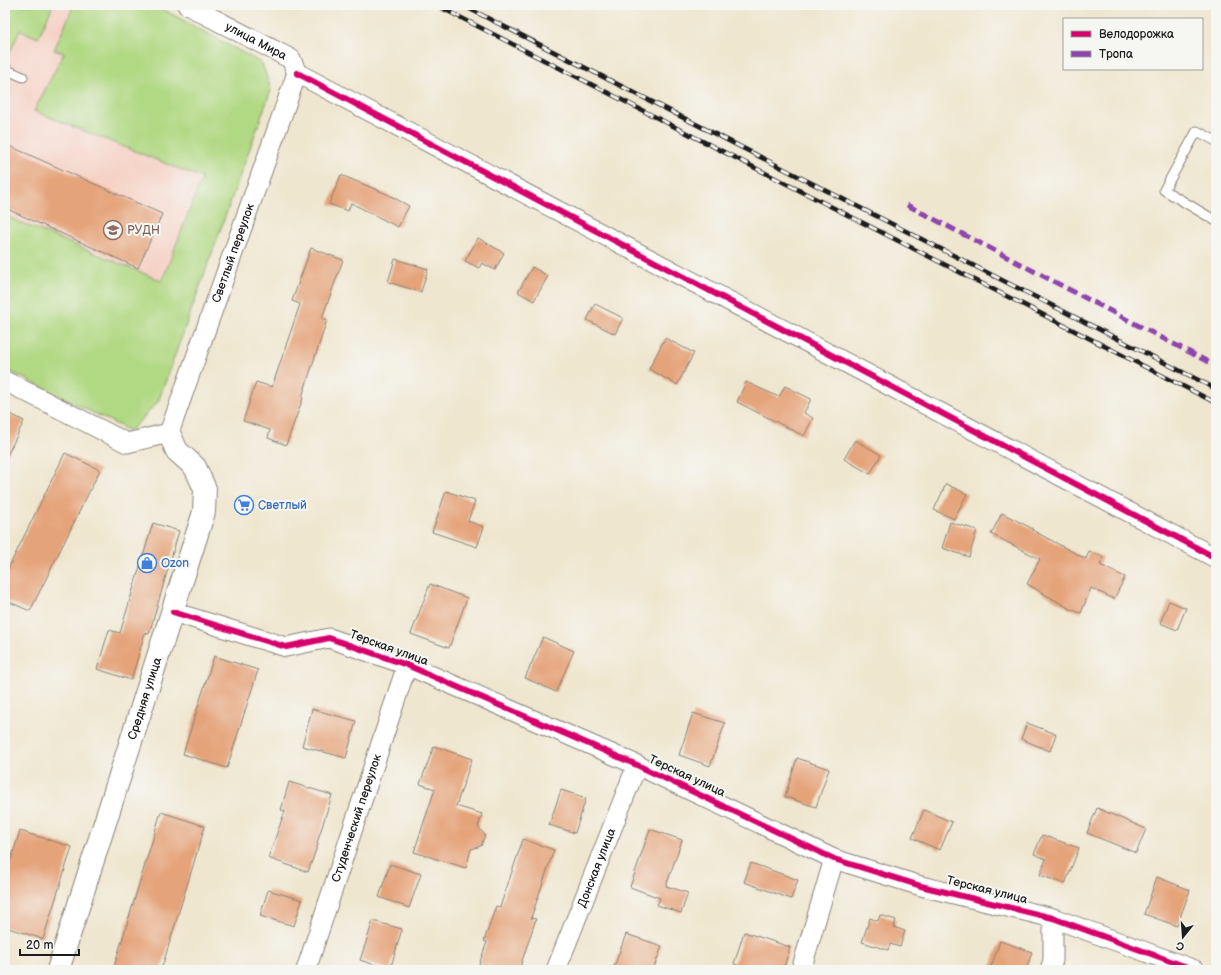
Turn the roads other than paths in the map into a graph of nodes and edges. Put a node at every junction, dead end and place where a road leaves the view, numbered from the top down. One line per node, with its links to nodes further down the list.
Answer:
1 (187, 5): 3 (street, улица Мира)
2 (5, 69): 4 (lane)
3 (298, 73): 8 (street, Светлый переулок); 9 (street)
4 (23, 77)
5 (1216, 141): 6 (lane)
6 (1216, 221)
7 (5, 381): 8 (street)
8 (169, 434): 10 (street, Средняя улица)
9 (1216, 558)
10 (173, 612): 11 (street, Терская улица); 15 (street, Средняя улица)
11 (407, 665): 12 (street, Терская улица); 16 (street, Студенческий переулок)
12 (638, 765): 13 (street, Терская улица); 17 (street, Донская улица)
13 (834, 859): 14 (street, Терская улица); 18 (street)
14 (1054, 918): 19 (street); 20 (street, Терская улица)
15 (58, 970)
16 (306, 970)
17 (556, 970)
18 (801, 970)
19 (1050, 970)
20 (1195, 970)

